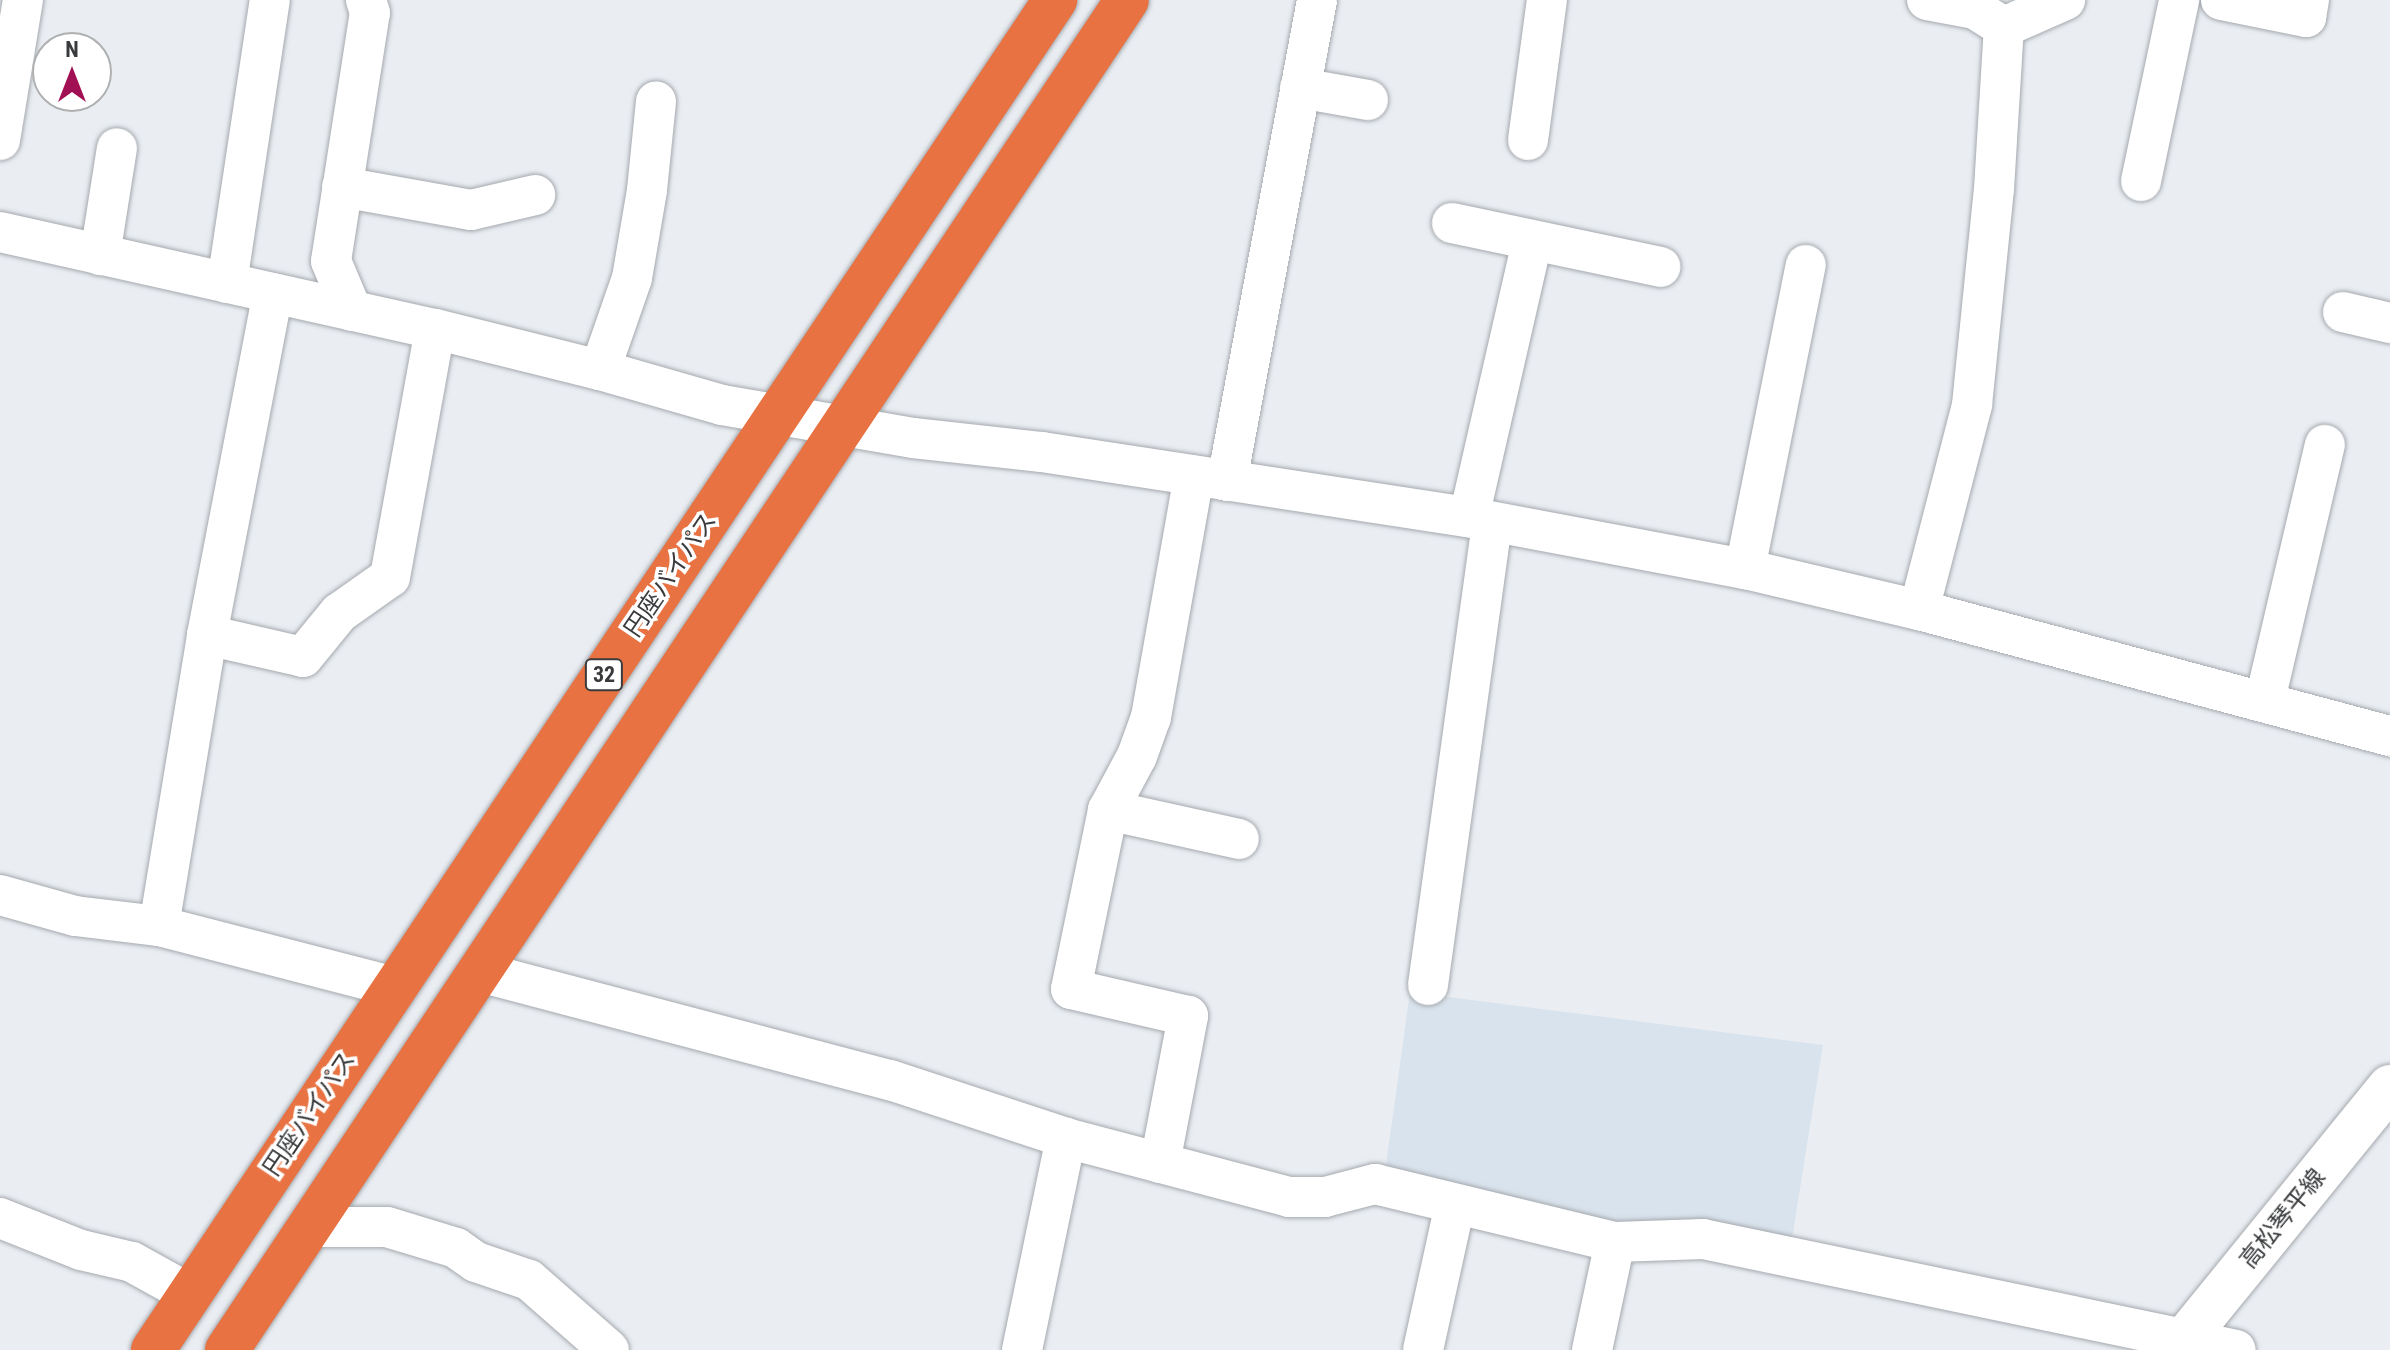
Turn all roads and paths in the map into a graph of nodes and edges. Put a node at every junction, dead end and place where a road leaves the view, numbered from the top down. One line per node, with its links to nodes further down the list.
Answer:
1 (23, 0): 17 (street)
2 (270, 0): 29 (street)
3 (366, 0): 21 (street)
4 (1055, 0): 36 (highway, 円座バイパス / 32)
5 (1127, 0): 37 (highway, 32)
6 (1317, 0): 14 (street)
7 (1547, 0): 18 (street)
8 (1927, 0): 13 (street)
9 (2065, 0): 13 (street)
10 (2179, 0): 20 (street)
11 (2221, 0): 12 (street)
12 (2309, 0)
13 (2004, 27): 42 (street)
14 (1300, 88): 15 (street); 39 (street)
15 (1368, 100)
16 (656, 101): 35 (street)
17 (0, 140)
18 (1528, 140)
19 (117, 148): 26 (street)
20 (2141, 181)
21 (342, 187): 22 (street); 31 (street)
22 (535, 195)
23 (1452, 223): 25 (street)
24 (0, 232): 26 (street)
25 (1532, 241): 28 (street); 40 (street)
26 (100, 255): 29 (street)
27 (1806, 265): 41 (street)
28 (1660, 267)
29 (227, 283): 30 (street)
30 (273, 293): 31 (street); 43 (street)
31 (352, 311): 34 (street)
32 (2343, 312): 33 (street)
33 (2390, 323)
34 (435, 329): 35 (street); 43 (street)
35 (600, 370): 36 (street)
36 (778, 415): 37 (street); 52 (highway, 円座バイパス / 32)
37 (843, 426): 39 (street); 50 (highway, 32)
38 (2325, 445): 44 (street)
39 (1210, 479): 40 (street); 46 (street)
40 (1480, 520): 41 (street); 51 (street)
41 (1745, 569): 42 (street)
42 (1919, 610): 44 (street)
43 (207, 635): 49 (street)
44 (2265, 700): 45 (street)
45 (2390, 736)
46 (1108, 810): 47 (street); 55 (street)
47 (1239, 839)
48 (0, 895): 49 (street)
49 (159, 926): 52 (street)
50 (480, 972): 54 (street); 58 (highway, 32)
51 (1428, 985)
52 (395, 987): 60 (highway, 円座バイパス / 32)
53 (2390, 1087): 61 (main road, 高松琴平線)
54 (1066, 1138): 55 (street); 65 (street)
55 (1160, 1163): 56 (street)
56 (1455, 1205): 59 (street); 66 (street)
57 (0, 1218): 60 (street)
58 (311, 1227): 63 (highway, 32); 64 (street)
59 (1615, 1242): 61 (street); 67 (street)
60 (190, 1294): 62 (highway, 円座バイパス / 32)
61 (2182, 1344): 68 (street)
62 (153, 1350)
63 (227, 1350)
64 (609, 1350)
65 (1022, 1350)
66 (1423, 1350)
67 (1592, 1350)
68 (2236, 1350)

